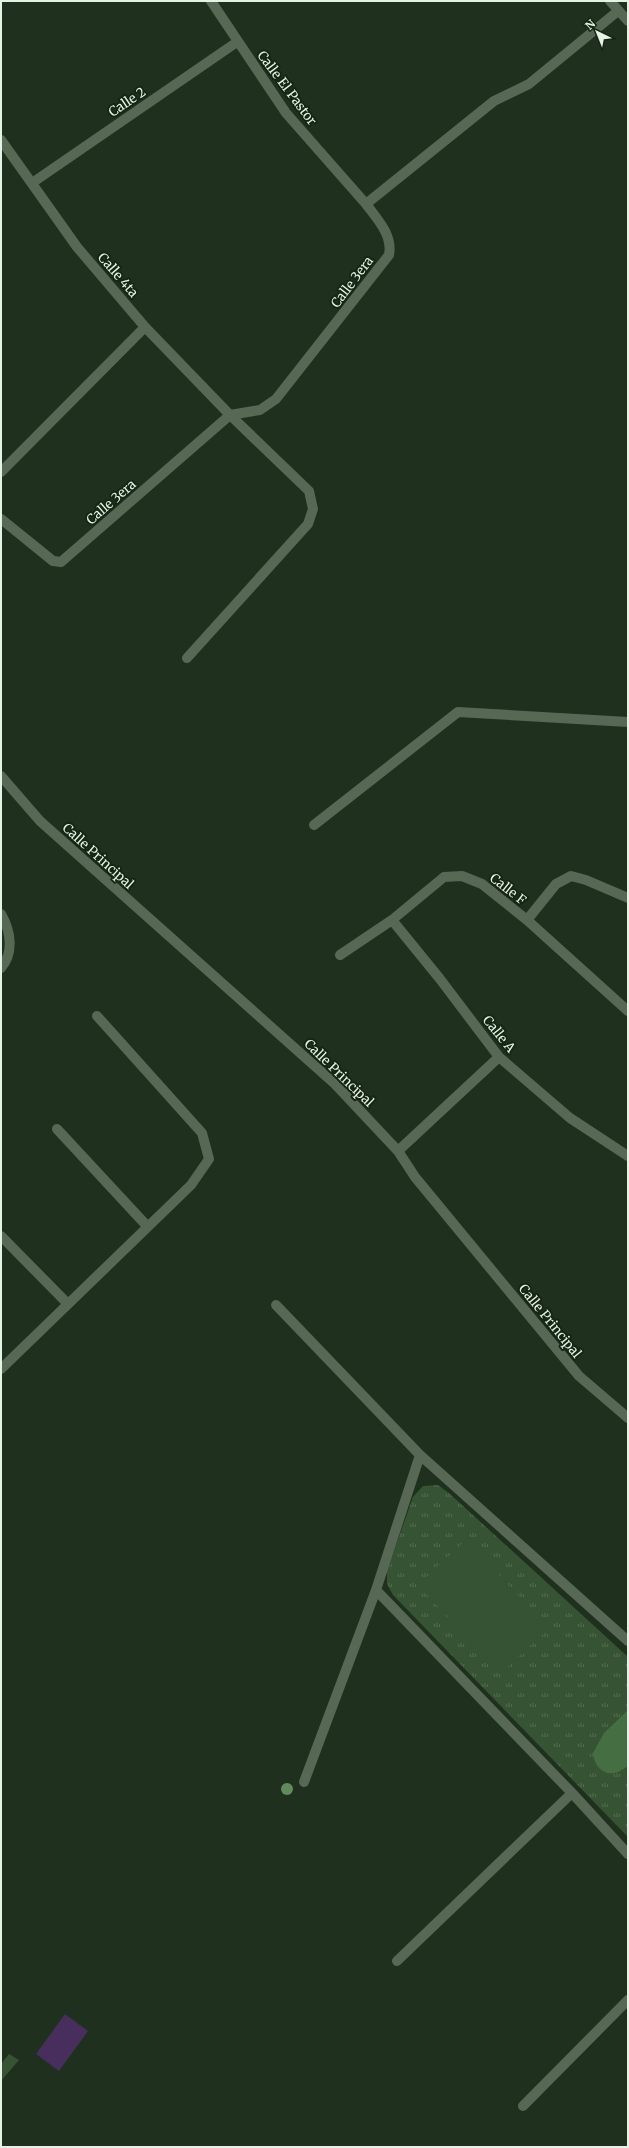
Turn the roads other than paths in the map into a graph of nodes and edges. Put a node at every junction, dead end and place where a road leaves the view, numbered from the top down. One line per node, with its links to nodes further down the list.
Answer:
1 (211, 1): 5 (street, Calle El Pastor)
2 (610, 1): 3 (street)
3 (618, 11): 4 (street); 8 (street)
4 (628, 21)
5 (237, 42): 7 (street, Calle 2); 8 (street, Calle El Pastor)
6 (1, 140): 7 (street, Calle 4ta)
7 (32, 184): 9 (street, Calle 4ta)
8 (366, 204): 10 (street, Calle 3era)
9 (145, 327): 10 (street, Calle 4ta); 11 (street)
10 (230, 415): 12 (street, Calle 3era); 13 (street, Calle 4ta)
11 (1, 472)
12 (1, 519)
13 (187, 658)
14 (628, 722): 16 (street)
15 (1, 776): 27 (street, Calle Principal)
16 (314, 825)
17 (628, 898): 20 (street)
18 (1, 914): 22 (street)
19 (392, 920): 20 (street, Calle F); 21 (street, Calle F); 25 (street, Calle A)
20 (527, 920): 23 (street, Calle F)
21 (340, 955)
22 (1, 968)
23 (628, 1011)
24 (97, 1016): 29 (street)
25 (499, 1057): 27 (street); 28 (street, Calle A)
26 (57, 1129): 29 (street)
27 (398, 1151): 34 (street, Calle Principal)
28 (628, 1156)
29 (147, 1226): 31 (street)
30 (1, 1236): 31 (street)
31 (68, 1304): 33 (street)
32 (276, 1305): 35 (street)
33 (1, 1369)
34 (628, 1418)
35 (420, 1455): 36 (street); 37 (street)
36 (376, 1590): 38 (street); 39 (street)
37 (628, 1641)
38 (304, 1782)
39 (572, 1793): 40 (street); 41 (street)
40 (628, 1854)
41 (397, 1961)
42 (628, 2000): 43 (street)
43 (523, 2106)

